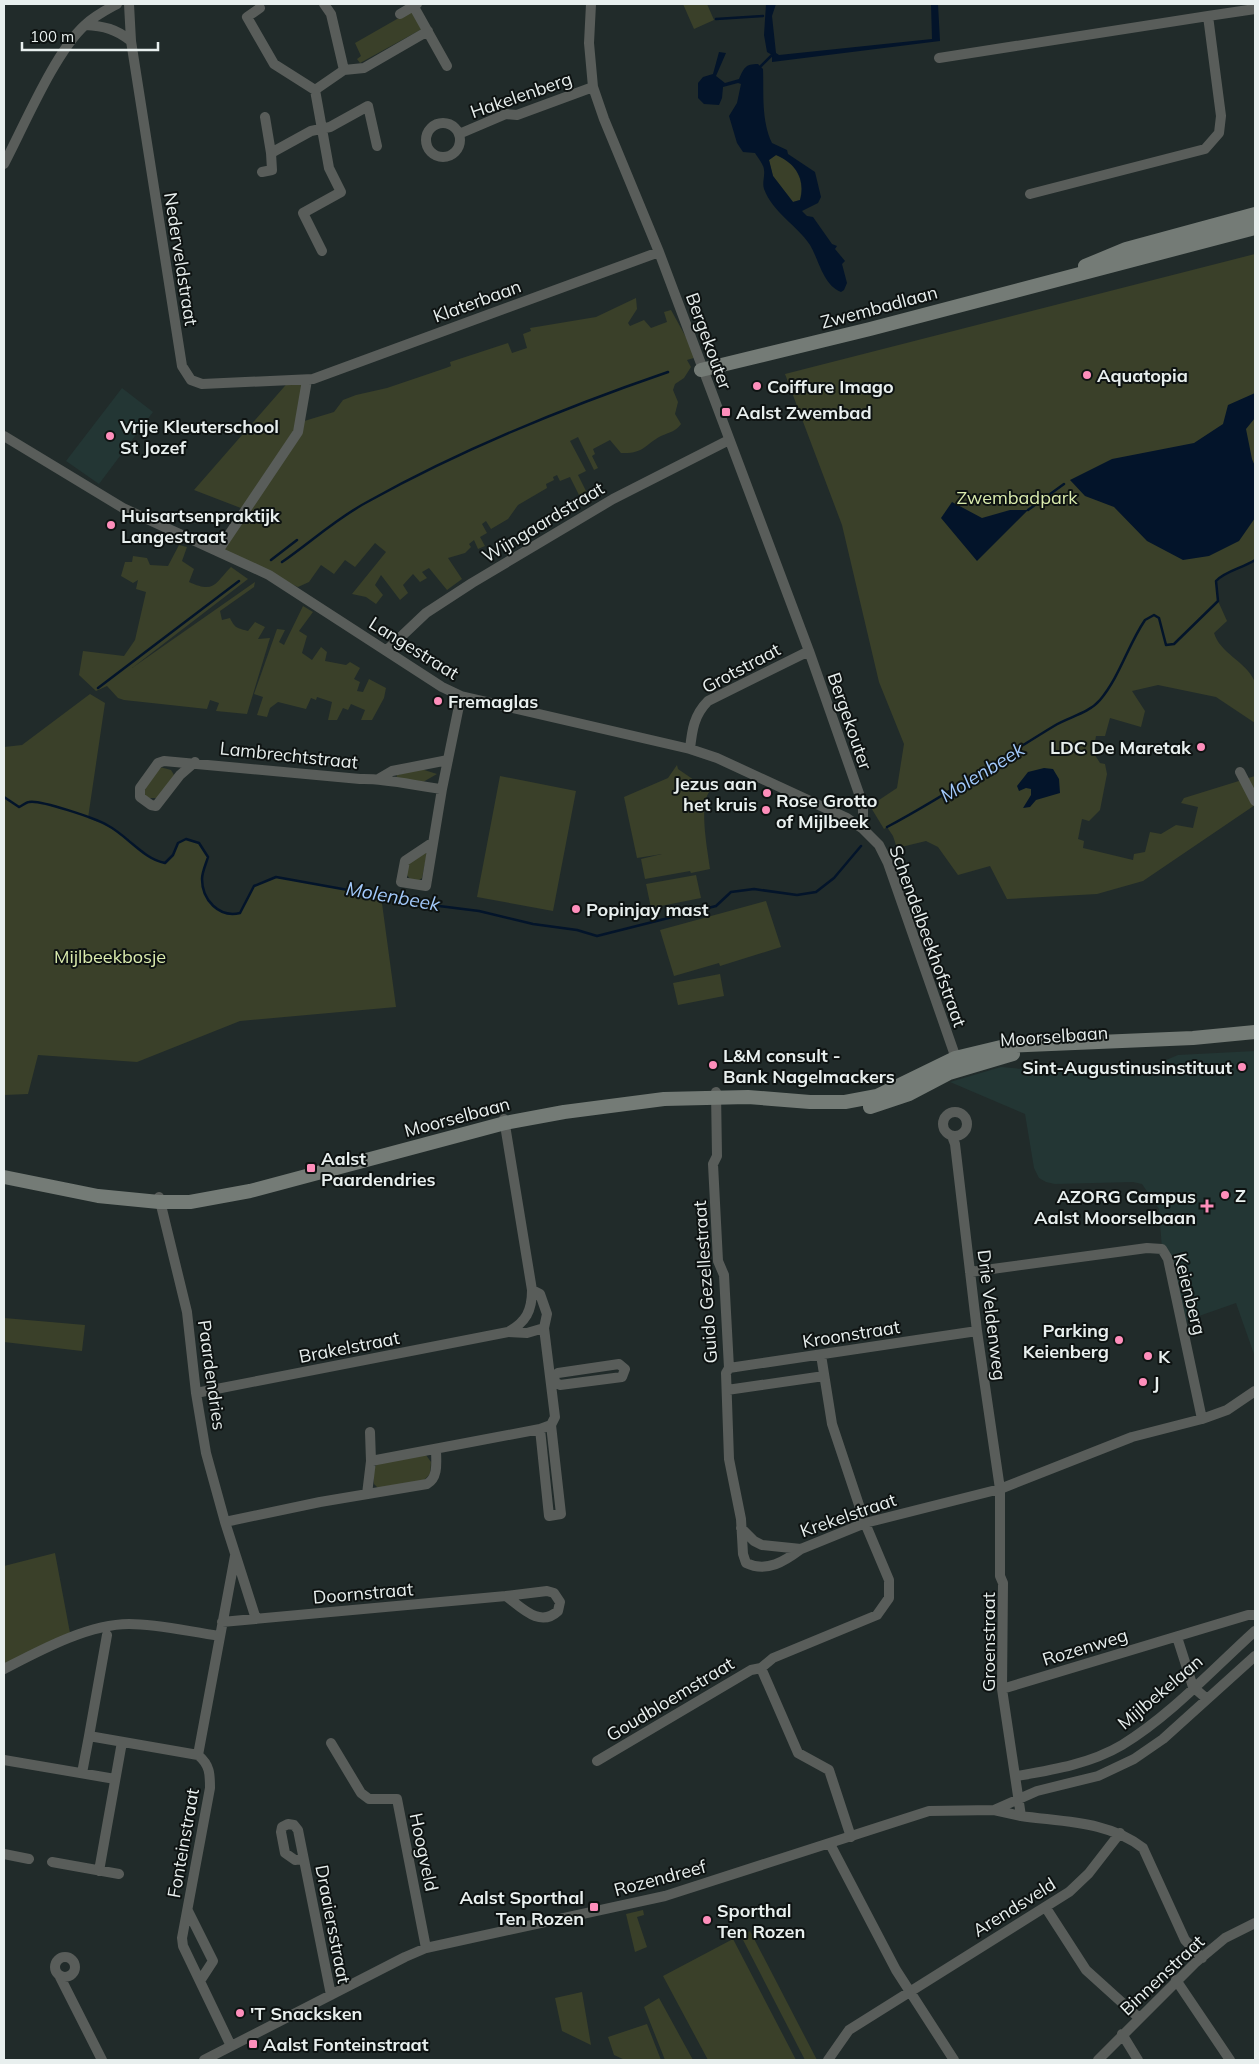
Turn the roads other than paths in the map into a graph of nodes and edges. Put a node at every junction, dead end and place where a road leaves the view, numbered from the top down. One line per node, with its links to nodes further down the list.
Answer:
1 (117, 4): 10 (street)
2 (129, 4): 12 (street, Nederveldstraat)
3 (324, 4): 15 (street)
4 (592, 4): 16 (street, Bergekouter)
5 (416, 5): 8 (street); 11 (street)
6 (260, 8): 17 (street)
7 (1255, 9): 9 (street)
8 (400, 14)
9 (1208, 16): 13 (street); 25 (street)
10 (85, 25): 12 (street); 23 (street)
11 (428, 31): 14 (street); 15 (street)
12 (131, 42): 34 (street, Nederveldstraat)
13 (939, 58)
14 (447, 66)
15 (344, 70): 17 (street)
16 (594, 87): 20 (street, Hakelenberg); 30 (street, Bergekouter)
17 (315, 90): 19 (street)
18 (265, 117): 22 (street)
19 (323, 129): 21 (street); 22 (street); 29 (street)
20 (459, 134)
21 (376, 146)
22 (271, 153): 24 (street)
23 (4, 164)
24 (262, 172)
25 (1030, 194)
26 (1255, 214): 27 (main road, Zwembadlaan)
27 (1210, 226): 31 (main road); 32 (main road, Zwembadlaan)
28 (1255, 228): 31 (main road, Zwembadlaan)
29 (322, 251)
30 (659, 252): 33 (street, Bergekouter); 35 (street, Klaterbaan)
31 (1155, 255): 32 (main road, Zwembadlaan)
32 (1064, 276): 33 (main road, Zwembadlaan)
33 (699, 363): 37 (street, Bergekouter)
34 (290, 379): 35 (street, Klaterbaan)
35 (306, 380): 38 (street)
36 (4, 436): 38 (street, Langestraat)
37 (729, 440): 39 (street, Wijngaardstraat); 40 (street, Bergekouter)
38 (218, 551): 39 (street, Langestraat)
39 (387, 650): 41 (street, Langestraat)
40 (808, 651): 42 (street, Grotstraat); 49 (street, Bergekouter)
41 (461, 696): 42 (street, Langestraat); 43 (street)
42 (690, 749): 49 (street, Langestraat)
43 (448, 760): 46 (street, Lambrechtstraat); 47 (street)
44 (195, 762): 44 (street, Lambrechtstraat); 46 (street, Lambrechtstraat)
45 (1240, 772): 48 (street)
46 (380, 778): 47 (street, Lambrechtstraat)
47 (442, 789): 50 (street)
48 (1255, 801)
49 (863, 829): 53 (street, Schendelbeekhofstraat)
50 (432, 843)
51 (1255, 1032): 53 (main road, Moorselbaan)
52 (1255, 1041): 53 (main road, Moorselbaan)
53 (958, 1064): 54 (main road, Moorselbaan)
54 (716, 1095): 55 (main road, Moorselbaan); 65 (street, Guido Gezellestraat)
55 (504, 1121): 58 (main road, Moorselbaan); 60 (street, Brakelstraat)
56 (955, 1139): 59 (street, Drie Veldenweg)
57 (4, 1178): 58 (main road, Moorselbaan)
58 (159, 1199): 70 (street, Paardendries)
59 (970, 1272): 62 (street, Drie Veldenweg); 71 (street, Keienberg)
60 (532, 1290): 61 (street, Brakelstraat); 63 (street, Brakelstraat)
61 (544, 1328): 63 (street, Brakelstraat); 67 (street)
62 (978, 1331): 64 (street, Kroonstraat); 77 (street, Drie Veldenweg)
63 (508, 1332): 70 (street, Brakelstraat)
64 (820, 1355): 65 (street, Kroonstraat); 66 (street, Goudbloemstraat)
65 (729, 1368): 68 (street, Guido Gezellestraat)
66 (824, 1376): 68 (street); 80 (street, Goudbloemstraat)
67 (551, 1380): 67 (street); 72 (street)
68 (727, 1390): 81 (street, Guido Gezellestraat)
69 (1255, 1391): 71 (street)
70 (196, 1392): 79 (street, Paardendries)
71 (1202, 1419): 77 (street)
72 (551, 1425): 73 (street); 73 (street)
73 (540, 1429): 75 (street)
74 (370, 1432): 76 (street)
75 (436, 1448): 76 (street); 78 (street)
76 (371, 1461): 78 (street)
77 (1000, 1489): 80 (street, Krekelstraat); 96 (street, Groenstraat)
78 (367, 1494): 79 (street)
79 (225, 1522): 83 (street, Paardendries)
80 (865, 1523): 82 (street, Krekelstraat); 93 (street, Goudbloemstraat)
81 (741, 1528): 82 (street, Krekelstraat); 82 (street, Guido Gezellestraat)
82 (801, 1549)
83 (235, 1556): 86 (street, Paardendries); 87 (street, Paardendries)
84 (506, 1596): 84 (street, Doornstraat); 86 (street, Doornstraat)
85 (1255, 1615): 91 (street, Rozenweg)
86 (256, 1619): 87 (street, Doornstraat)
87 (222, 1622): 90 (street, Paardendries)
88 (1255, 1631): 95 (street, Mijlbekelaan)
89 (106, 1635): 98 (street)
90 (220, 1636): 94 (street); 101 (street)
91 (1177, 1637): 95 (street); 96 (street, Rozenweg)
92 (1255, 1656): 97 (street, Mijlbekelaan)
93 (761, 1668): 103 (street, Goudbloemstraat); 111 (street, Goudbloemstraat)
94 (4, 1669)
95 (1193, 1687): 97 (street); 105 (street, Mijlbekelaan)
96 (1002, 1689): 105 (street, Groenstraat)
97 (1206, 1699): 107 (street, Mijlbekelaan)
98 (89, 1736): 99 (street); 104 (street)
99 (122, 1742): 101 (street); 106 (street)
100 (331, 1742): 122 (street, Hoogveld)
101 (198, 1755): 120 (street, Fonteinstraat)
102 (4, 1760): 104 (street)
103 (597, 1761)
104 (82, 1773): 106 (street)
105 (1017, 1776): 107 (street, Groenstraat)
106 (115, 1779): 117 (street)
107 (1020, 1797): 108 (street, Rozendreef); 109 (street, Groenstraat)
108 (994, 1810): 109 (street, Rozendreef); 111 (street, Rozendreef)
109 (1021, 1816): 110 (street)
110 (1120, 1833): 119 (street, Arendsveld); 123 (street)
111 (851, 1836): 112 (street, Rozendreef)
112 (830, 1844): 122 (street, Rozendreef); 127 (street)
113 (4, 1854): 114 (street)
114 (29, 1858)
115 (303, 1859): 128 (street, Draaiersstraat)
116 (52, 1862): 117 (street)
117 (99, 1871): 118 (street)
118 (119, 1874)
119 (1046, 1908): 127 (street, Arendsveld); 129 (street)
120 (188, 1911): 126 (street, Fonteinstraat); 126 (street, Fonteinstraat)
121 (1255, 1923): 123 (street, Binnenstraat)
122 (426, 1948): 128 (street, Rozendreef)
123 (1202, 1958): 125 (street, Binnenstraat)
124 (60, 1977): 132 (street)
125 (1176, 1980): 129 (street, Binnenstraat); 138 (street)
126 (200, 1981): 131 (street, Fonteinstraat)
127 (911, 1993): 134 (street, Arendsveld); 135 (street)
128 (330, 1995): 131 (street, Rozendreef)
129 (1138, 2018): 130 (street, Binnenstraat)
130 (1122, 2034): 136 (street, Binnenstraat); 137 (street)
131 (231, 2046): 133 (street, Rozendreef)
132 (102, 2060)
133 (204, 2060)
134 (828, 2060)
135 (954, 2060)
136 (1098, 2060)
137 (1138, 2060)
138 (1230, 2060)

